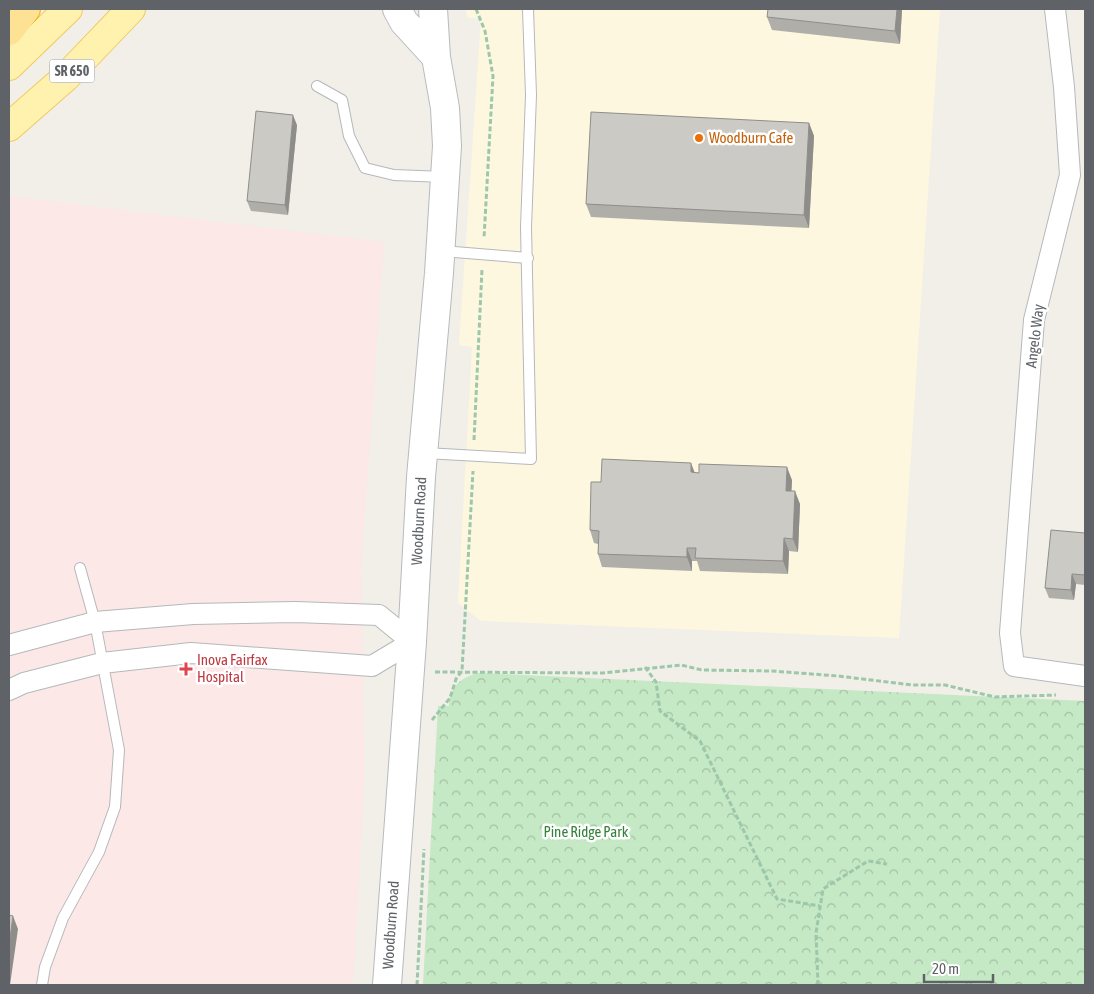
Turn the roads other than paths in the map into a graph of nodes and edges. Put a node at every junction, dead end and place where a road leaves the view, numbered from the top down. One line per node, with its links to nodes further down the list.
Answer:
1 (26, 9): 8 (highway)
2 (68, 9): 10 (main road)
3 (131, 9): 12 (main road, SR 650)
4 (397, 9): 9 (street)
5 (433, 9): 9 (street, Woodburn Road)
6 (528, 9): 15 (lane)
7 (1055, 9): 22 (street, Angelo Way)
8 (9, 31)
9 (436, 57): 13 (street, Woodburn Road)
10 (9, 66)
11 (317, 86): 13 (lane)
12 (9, 127)
13 (445, 177): 14 (street, Woodburn Road)
14 (441, 251): 15 (lane); 16 (street, Woodburn Road)
15 (528, 258): 16 (lane)
16 (423, 453): 19 (street, Woodburn Road)
17 (80, 568): 18 (lane)
18 (95, 622): 19 (street); 20 (street); 21 (lane)
19 (412, 642): 21 (street); 25 (street, Woodburn Road)
20 (9, 645)
21 (102, 663): 23 (street); 24 (lane)
22 (1085, 676)
23 (9, 690)
24 (42, 985)
25 (387, 985)

